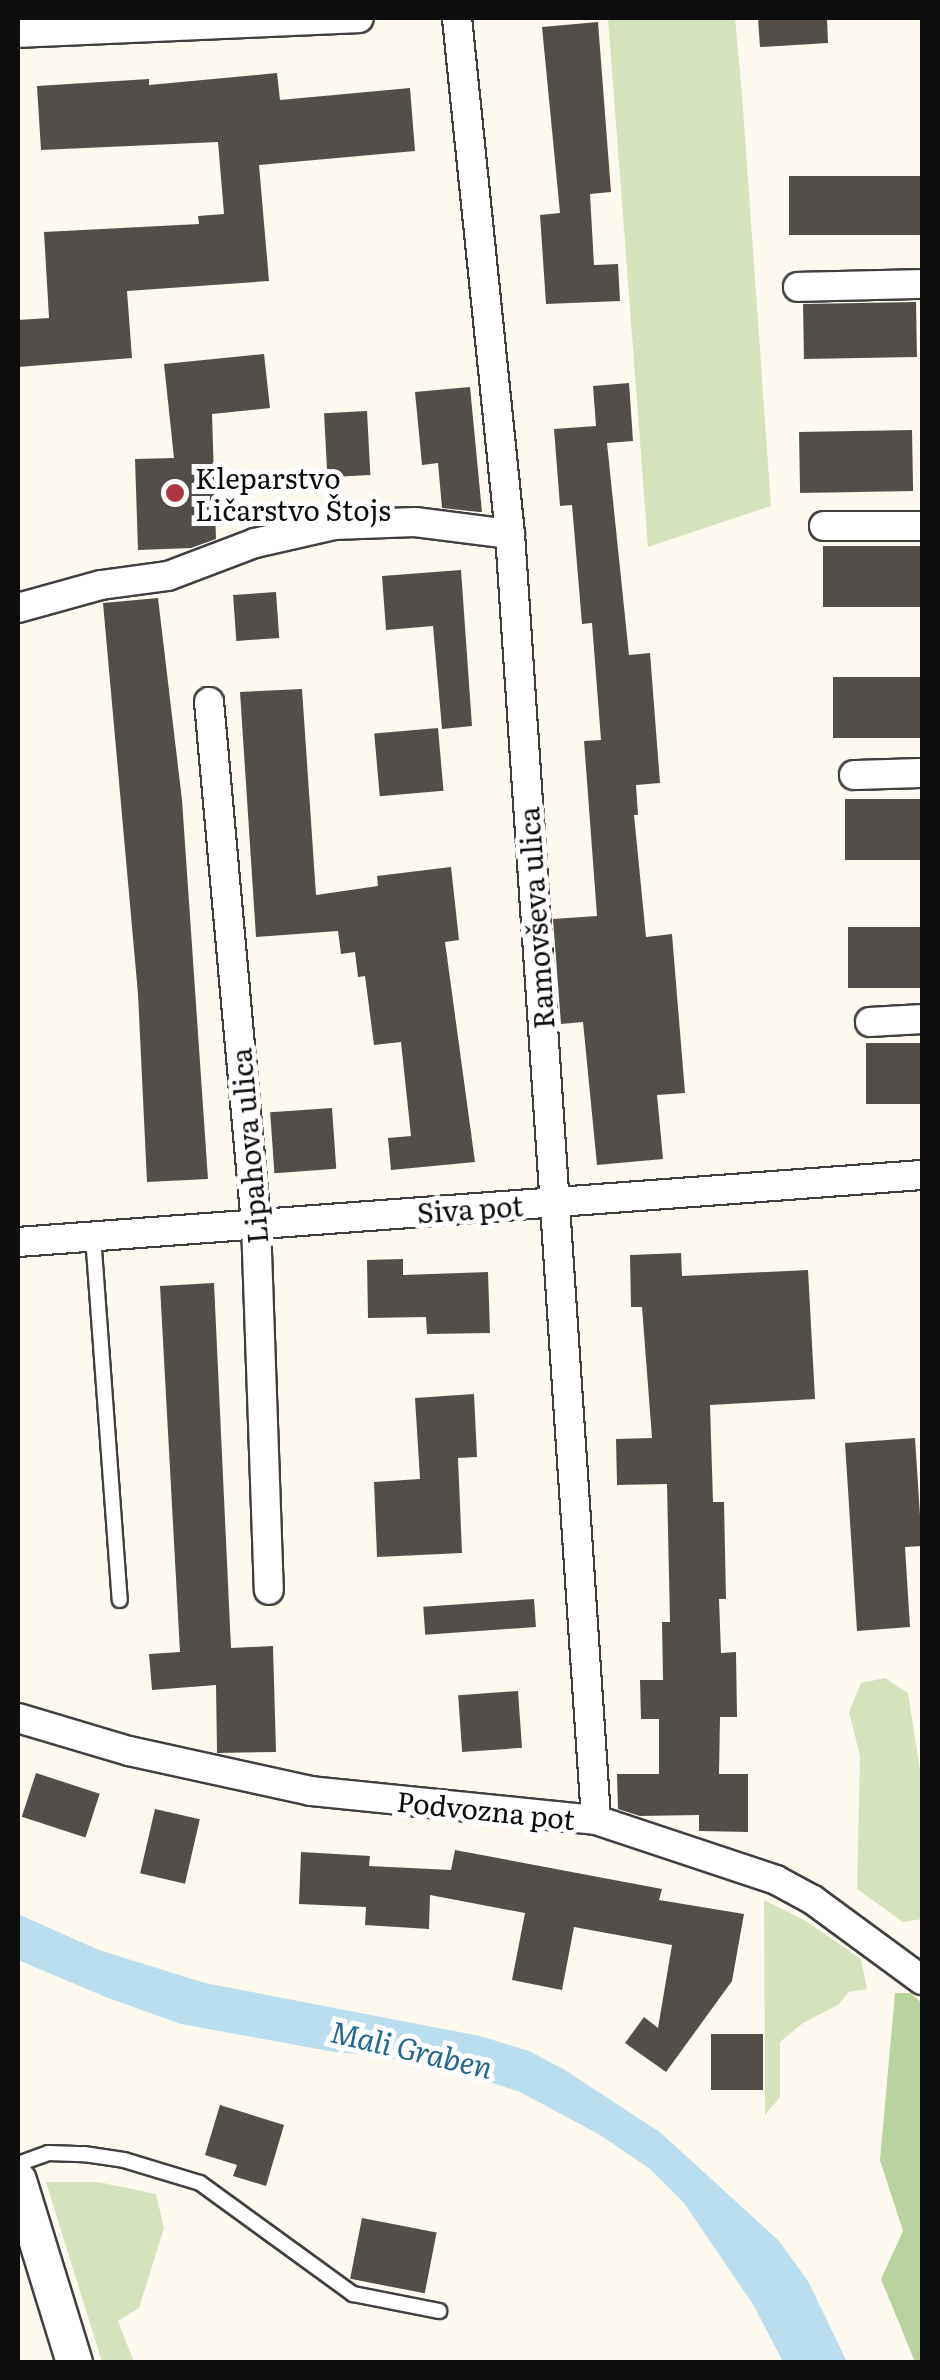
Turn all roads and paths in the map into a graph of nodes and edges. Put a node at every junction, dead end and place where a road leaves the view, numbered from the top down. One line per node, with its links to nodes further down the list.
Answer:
1 (359, 18): 3 (street)
2 (457, 18): 8 (street, Ramovševa ulica)
3 (18, 33)
4 (922, 284): 5 (street)
5 (798, 287)
6 (824, 526): 7 (street)
7 (922, 526)
8 (510, 534): 9 (street); 16 (street, Ramovševa ulica)
9 (18, 608)
10 (209, 702): 17 (street, Lipahova ulica)
11 (922, 774): 12 (street)
12 (854, 775)
13 (922, 1019): 14 (street)
14 (870, 1022)
15 (922, 1175): 16 (street, Siva pot)
16 (553, 1202): 17 (street, Siva pot); 23 (street, Ramovševa ulica)
17 (256, 1224): 18 (street, Siva pot); 20 (street, Lipahova ulica)
18 (93, 1236): 19 (street, Siva pot); 21 (lane)
19 (18, 1242)
20 (269, 1590)
21 (120, 1600)
22 (18, 1718): 23 (street, Podvozna pot)
23 (596, 1820): 24 (street, Podvozna pot)
24 (922, 1980)
25 (18, 2164): 27 (lane)
26 (18, 2180): 28 (street)
27 (439, 2310)
28 (74, 2362)

